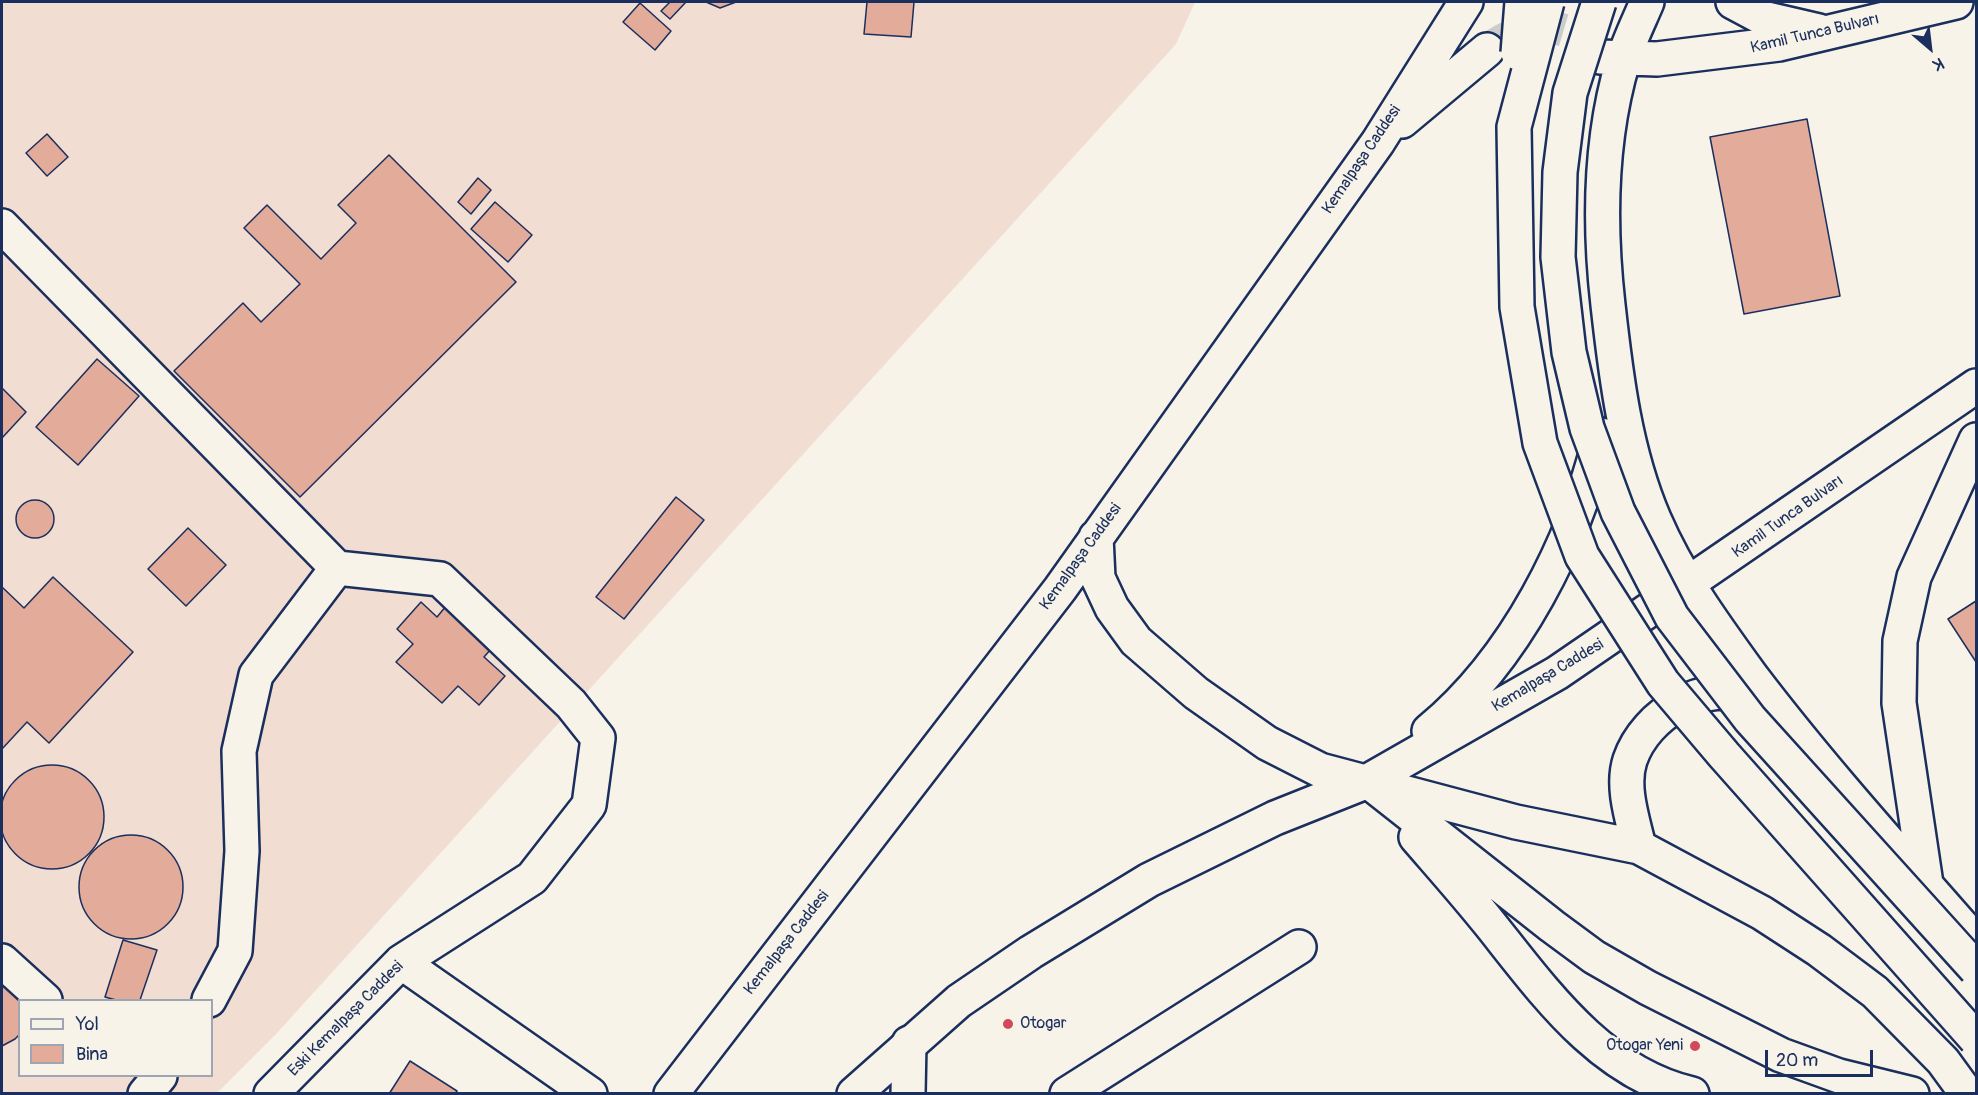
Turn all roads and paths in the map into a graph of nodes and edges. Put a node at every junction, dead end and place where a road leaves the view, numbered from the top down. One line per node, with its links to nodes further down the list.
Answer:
1 (1466, 2): 12 (main road, Kemalpaşa Caddesi)
2 (1522, 2): 11 (main road, bridge)
3 (1547, 2): 11 (main road, bridge)
4 (1599, 2): 28 (main road, bridge)
5 (1647, 2): 10 (main road)
6 (1732, 2): 8 (main road)
7 (1956, 2): 8 (main road, Kamil Tunca Bulvarı)
8 (1824, 32): 10 (main road, Kamil Tunca Bulvarı)
9 (1487, 50): 12 (main road)
10 (1611, 58): 14 (main road)
11 (1514, 127): 31 (main road, bridge)
12 (1378, 142): 17 (main road, Kemalpaşa Caddesi)
13 (2, 226): 18 (main road)
14 (1611, 335): 19 (main road); 21 (main road)
15 (1977, 386): 19 (main road, Kamil Tunca Bulvarı)
16 (1977, 440): 23 (main road)
17 (1096, 537): 21 (main road); 38 (main road, Kemalpaşa Caddesi)
18 (337, 568): 27 (main road, Eski Kemalpaşa Caddesi); 30 (main road)
19 (1688, 586): 20 (main road); 21 (main road, Kemalpaşa Caddesi)
20 (1790, 726): 22 (main road); 23 (main road)
21 (1368, 781): 22 (main road); 32 (main road, Kemalpaşa Caddesi); 43 (main road); 44 (main road)
22 (1639, 847): 45 (main road)
23 (1926, 884): 24 (main road)
24 (1977, 942)
25 (1299, 947): 33 (main road)
26 (2, 961): 29 (main road)
27 (401, 962): 36 (main road, Eski Kemalpaşa Caddesi); 37 (main road)
28 (1977, 969)
29 (44, 999)
30 (210, 999)
31 (1977, 1038)
32 (909, 1043): 39 (main road, Kemalpaşa Caddesi); 40 (main road)
33 (1138, 1049): 41 (main road); 42 (main road)
34 (159, 1077): 35 (main road)
35 (145, 1094)
36 (271, 1094)
37 (590, 1094)
38 (671, 1094)
39 (854, 1094)
40 (908, 1094)
41 (1067, 1094)
42 (1078, 1094)
43 (1692, 1094)
44 (1912, 1094)
45 (1967, 1094)

